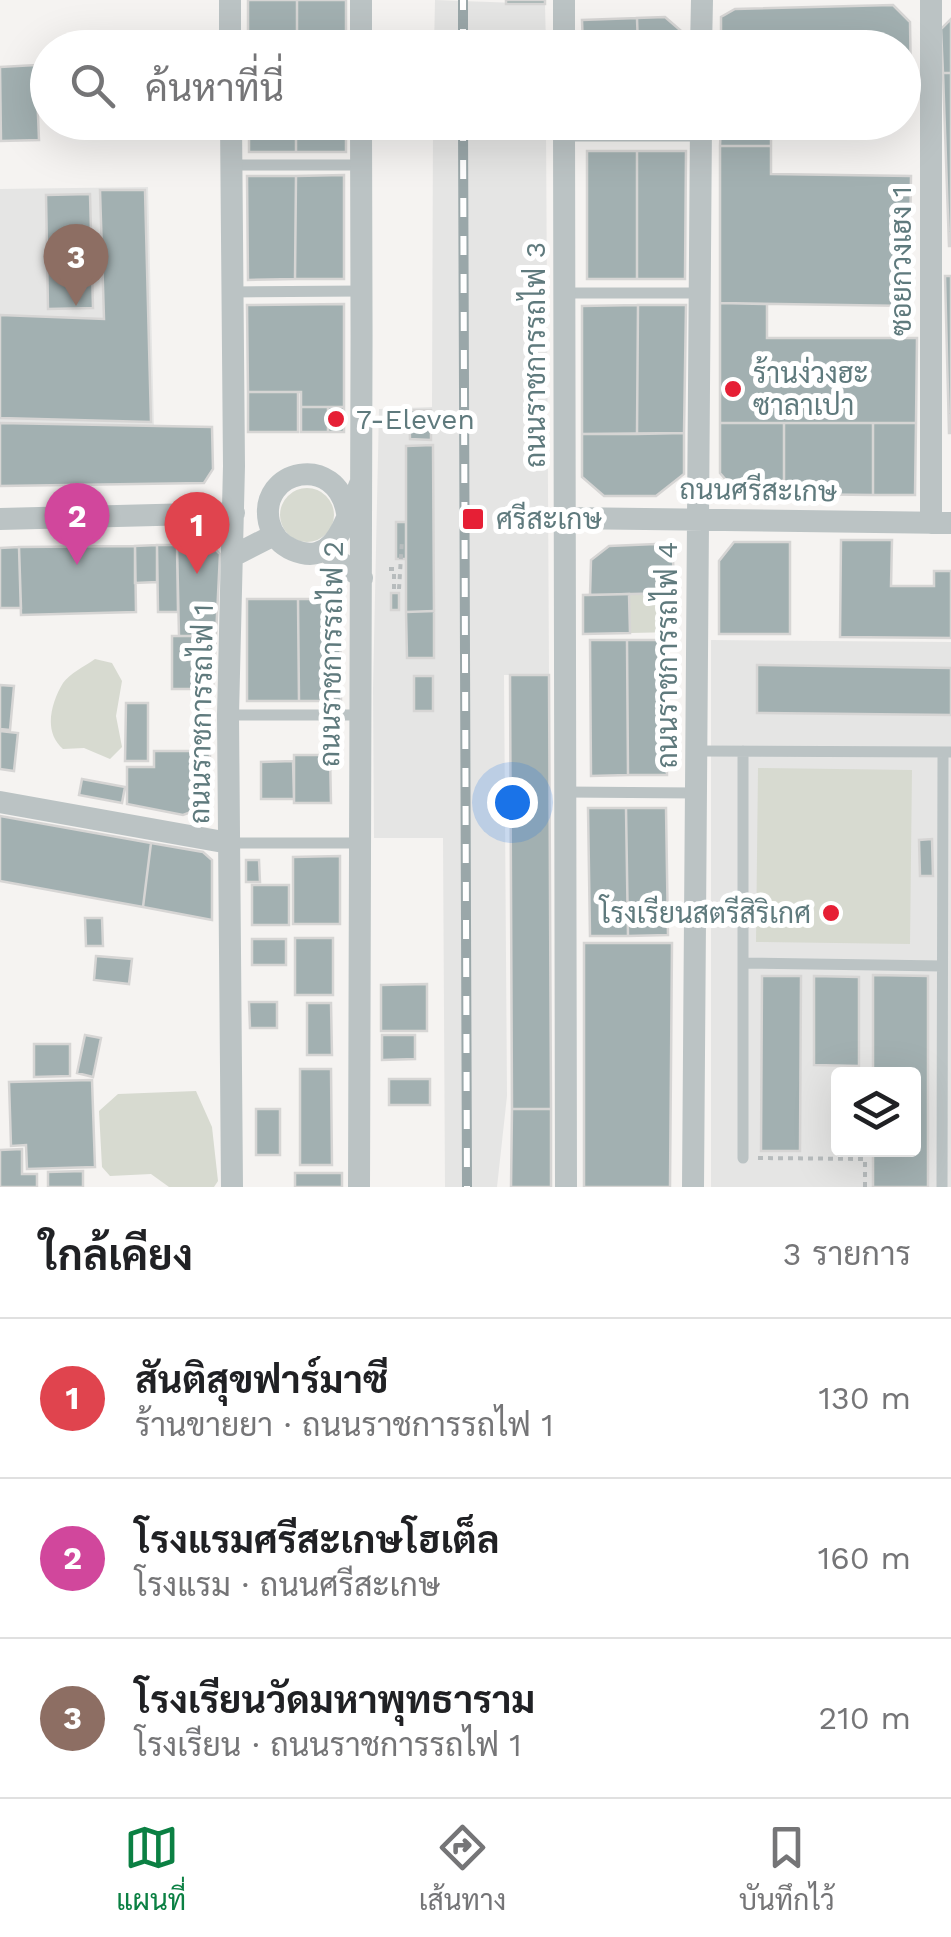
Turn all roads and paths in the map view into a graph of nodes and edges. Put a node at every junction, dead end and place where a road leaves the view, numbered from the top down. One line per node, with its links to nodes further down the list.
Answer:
1 (230, 0): 6 (street)
2 (360, 0): 7 (street)
3 (564, 0): 8 (street)
4 (702, 0): 9 (street)
5 (930, 0): 16 (street, ซอยกวงเฮง 1)
6 (230, 30)
7 (361, 30)
8 (564, 30)
9 (702, 30)
10 (231, 140): 15 (street, ถนนราชการรถไฟ 1)
11 (361, 140): 14 (street)
12 (564, 140): 19 (street, ถนนราชการรถไฟ 3)
13 (701, 140): 20 (street, ถนนราชการรถไฟ 4)
14 (361, 164): 15 (lane); 17 (street)
15 (232, 165): 18 (street, ถนนราชการรถไฟ 1)
16 (941, 256): 28 (street, ซอยกวงเฮง 1)
17 (362, 291): 18 (lane); 24 (street)
18 (233, 292): 21 (street, ถนนราชการรถไฟ 1)
19 (564, 292): 20 (lane); 25 (street, ถนนราชการรถไฟ 3)
20 (700, 294): 27 (street, ถนนราชการรถไฟ 4)
21 (234, 466): 22 (street); 23 (street, ถนนราชการรถไฟ 1)
22 (273, 493): 24 (street); 29 (street)
23 (234, 513): 26 (street); 32 (street, ถนนราชการรถไฟ 1)
24 (355, 514): 31 (street); 34 (street, ถนนราชการรถไฟ 2)
25 (565, 518): 27 (street, ถนนศรีสะเกษ); 40 (street, ถนนราชการรถไฟ 3)
26 (0, 519)
27 (698, 520): 28 (street, ถนนศรีสะเกษ); 37 (street, ถนนราชการรถไฟ 4)
28 (941, 523)
29 (274, 535): 31 (street); 32 (street)
30 (401, 540): 33 (path)
31 (324, 550): 34 (street)
32 (234, 556): 35 (street, ถนนราชการรถไฟ 1)
33 (389, 569)
34 (362, 578): 36 (street, ถนนราชการรถไฟ 2)
35 (228, 715): 36 (lane); 43 (street, ถนนราชการรถไฟ 1)
36 (359, 715): 44 (street, ถนนราชการรถไฟ 2)
37 (696, 750): 38 (lane); 41 (street, ถนนราชการรถไฟ 4)
38 (743, 751): 39 (lane); 45 (lane)
39 (947, 752): 46 (lane)
40 (565, 792): 41 (lane); 50 (street, ถนนราชการรถไฟ 3)
41 (696, 793): 51 (street, ถนนราชการรถไฟ 4)
42 (0, 802): 43 (street)
43 (229, 843): 44 (lane); 48 (street, ถนนราชการรถไฟ 1)
44 (360, 843): 49 (street, ถนนราชการรถไฟ 2)
45 (743, 964): 46 (lane); 47 (lane)
46 (942, 966): 53 (lane)
47 (743, 1158): 52 (path)
48 (232, 1187)
49 (360, 1187)
50 (566, 1187)
51 (693, 1187)
52 (865, 1187)
53 (942, 1187)

